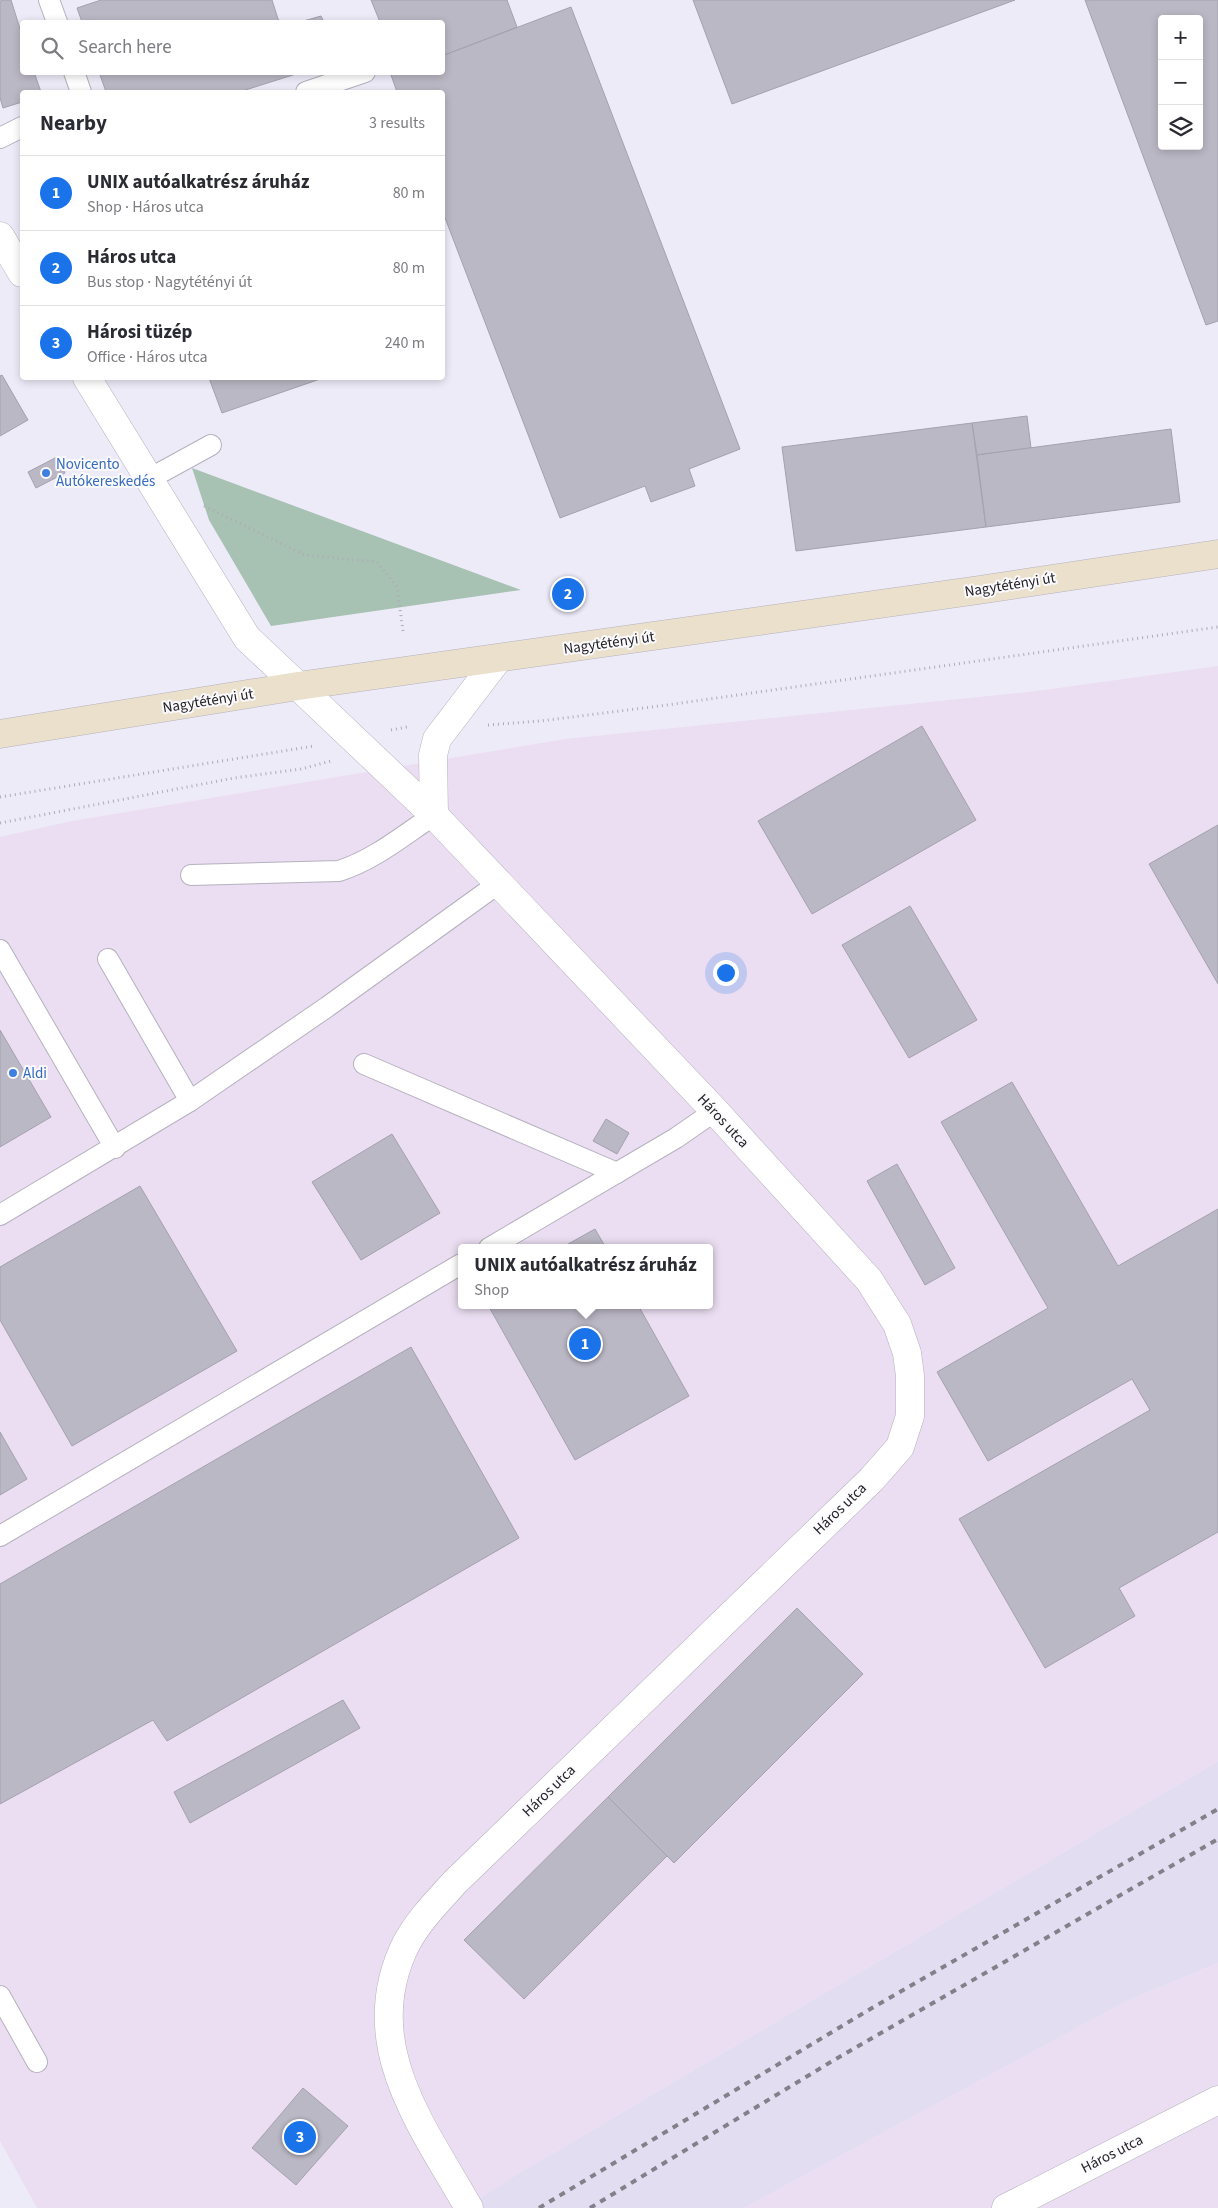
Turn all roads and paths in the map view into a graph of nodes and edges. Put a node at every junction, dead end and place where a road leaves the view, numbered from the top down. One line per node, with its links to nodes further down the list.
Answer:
1 (49, 0): 2 (lane)
2 (56, 20)
3 (75, 75): 5 (lane)
4 (356, 75): 6 (lane)
5 (80, 90)
6 (312, 90)
7 (20, 128): 8 (lane)
8 (0, 138)
9 (0, 236): 10 (street)
10 (20, 265)
11 (88, 380): 13 (street, Háros utca)
12 (211, 445): 13 (lane)
13 (149, 479): 19 (street, Háros utca)
14 (201, 505): 17 (path)
15 (1218, 554): 18 (main road, Nagytétényi út)
16 (1218, 628): 20 (path)
17 (403, 631)
18 (498, 659): 19 (main road, Nagytétényi út); 20 (street)
19 (298, 686): 21 (main road, Nagytétényi út); 22 (street, Háros utca)
20 (450, 721): 22 (path); 24 (street)
21 (0, 734)
22 (359, 743): 23 (path); 24 (street, Háros utca); 25 (path)
23 (0, 797)
24 (434, 814): 26 (lane); 27 (street, Háros utca)
25 (0, 823)
26 (191, 875)
27 (499, 883): 31 (lane); 32 (street, Háros utca)
28 (0, 950): 33 (lane)
29 (108, 959): 31 (lane)
30 (364, 1064): 34 (lane)
31 (190, 1101): 33 (lane)
32 (715, 1112): 34 (lane); 42 (street, Háros utca)
33 (115, 1148): 35 (lane)
34 (617, 1173): 36 (lane)
35 (0, 1215)
36 (496, 1244)
37 (458, 1266): 38 (lane)
38 (0, 1536)
39 (0, 1996): 40 (lane)
40 (37, 2062)
41 (1218, 2100): 43 (street, Háros utca)
42 (469, 2208)
43 (1006, 2208)

